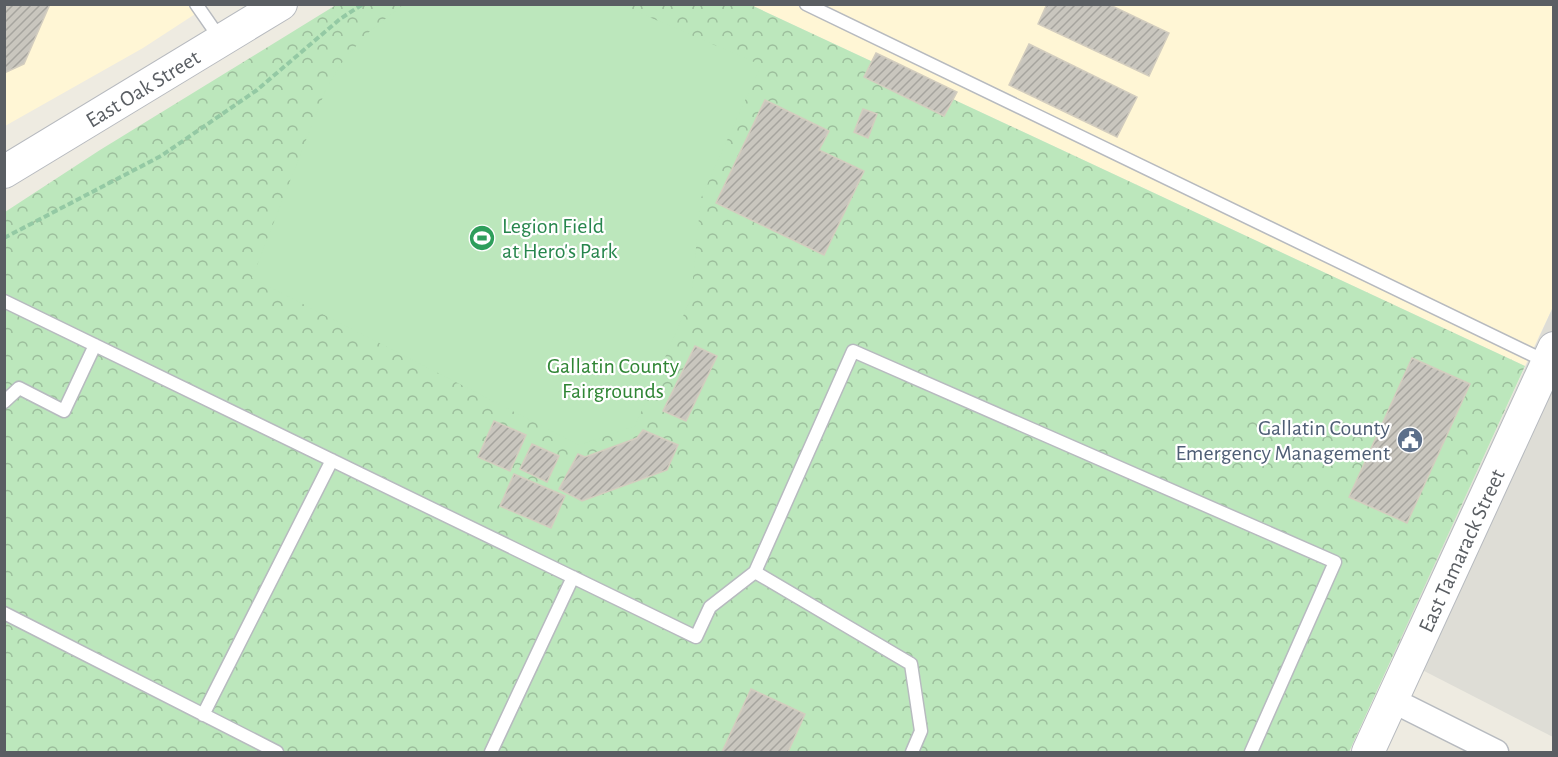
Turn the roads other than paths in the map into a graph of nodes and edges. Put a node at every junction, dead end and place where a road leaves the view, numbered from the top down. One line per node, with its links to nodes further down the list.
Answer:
1 (196, 4): 4 (lane)
2 (281, 4): 4 (street, East Oak Street)
3 (806, 4): 8 (lane)
4 (221, 41): 5 (street, East Oak Street)
5 (4, 172)
6 (4, 301): 7 (lane)
7 (95, 345): 9 (lane); 10 (lane)
8 (1550, 355): 14 (street, East Tamarack Street)
9 (4, 402)
10 (332, 460): 12 (lane); 15 (lane)
11 (755, 572): 12 (lane); 18 (lane); 19 (lane)
12 (573, 577): 17 (lane)
13 (4, 613): 15 (lane)
14 (1392, 700): 20 (street, East Tamarack Street); 21 (street)
15 (203, 715): 16 (lane)
16 (278, 753)
17 (491, 753)
18 (912, 753)
19 (1251, 753)
20 (1368, 753)
21 (1496, 753)

